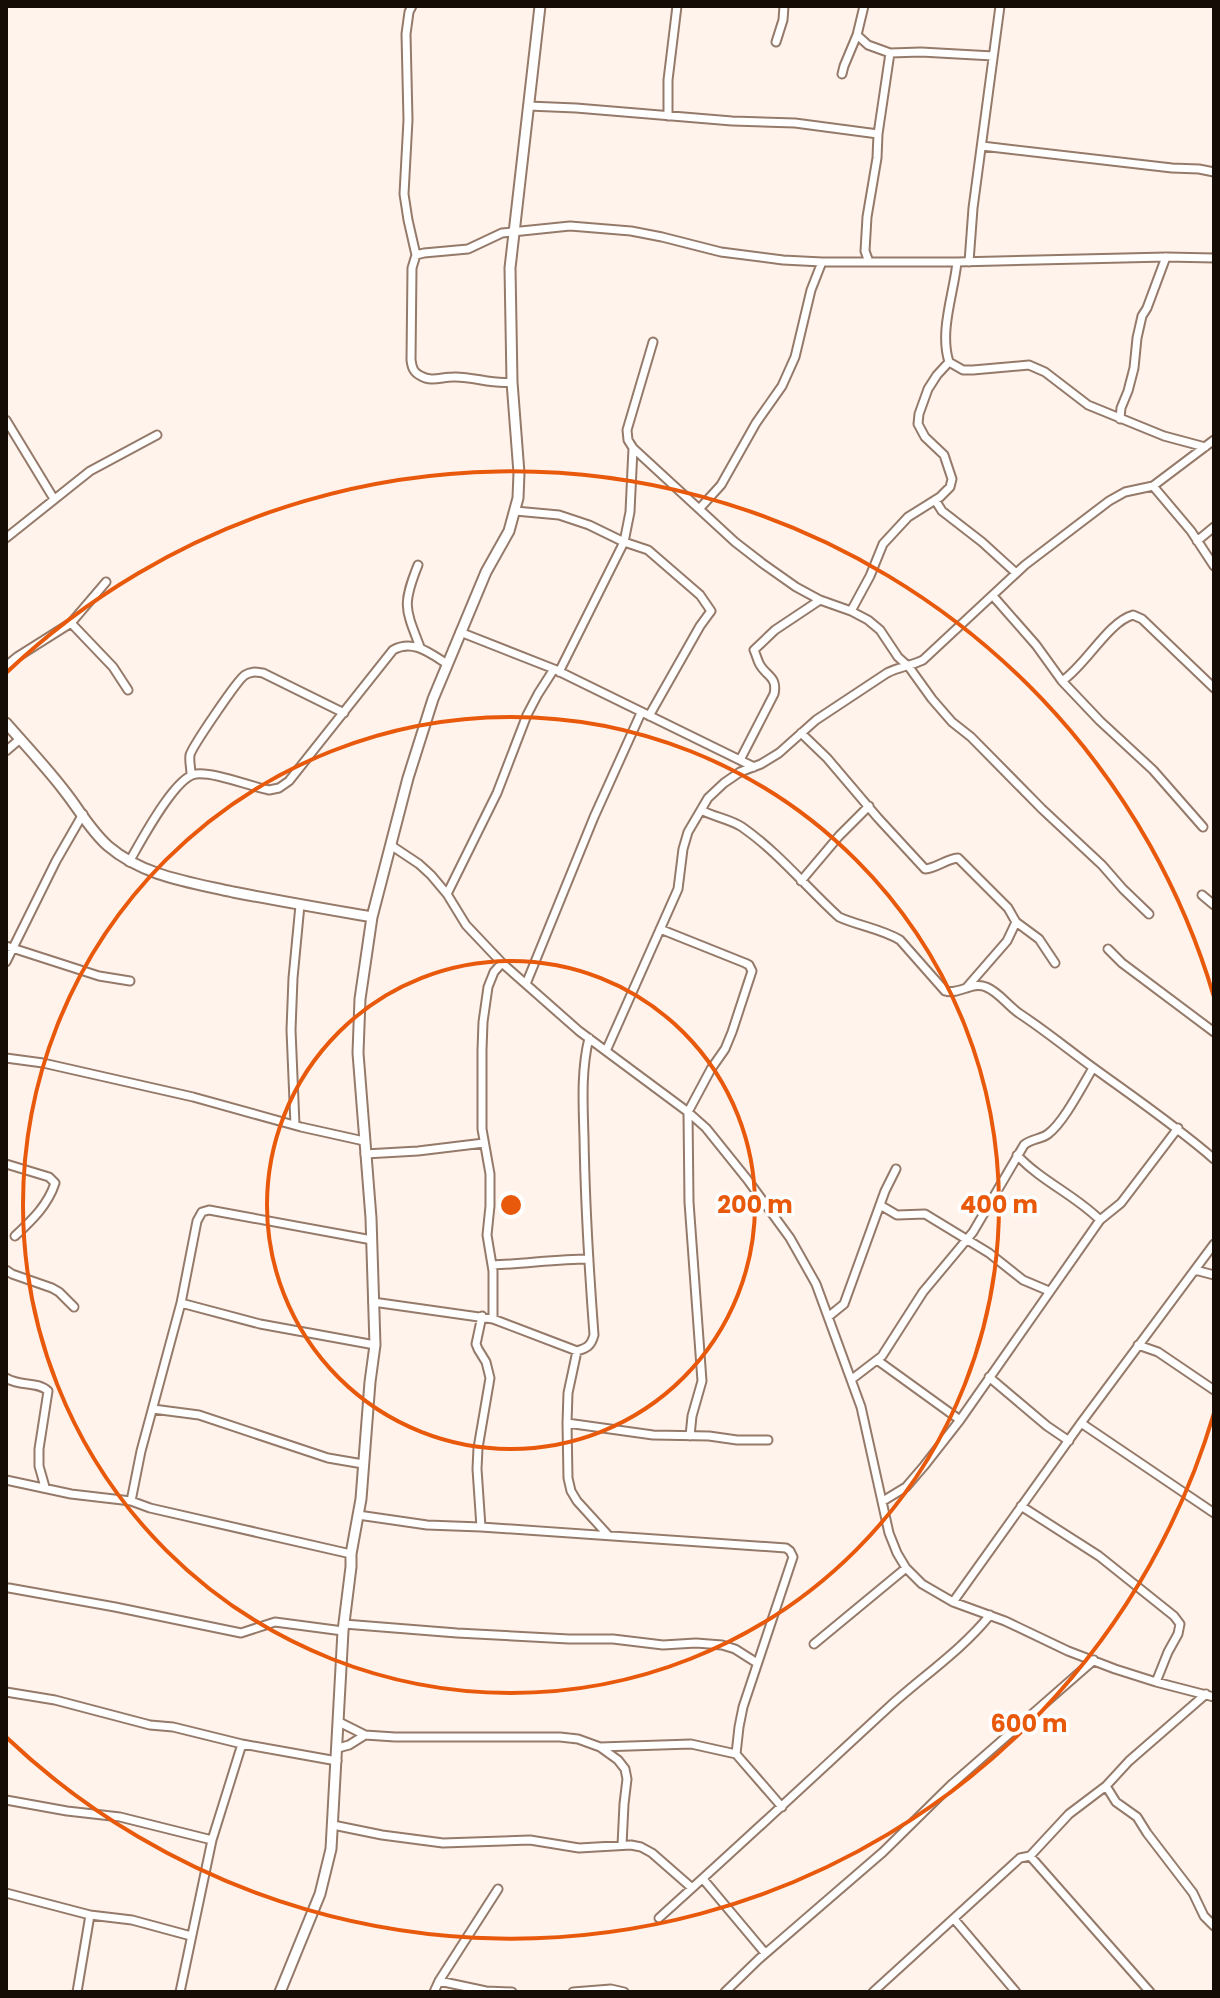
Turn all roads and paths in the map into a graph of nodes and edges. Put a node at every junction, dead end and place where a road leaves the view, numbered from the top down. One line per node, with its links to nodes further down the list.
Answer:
1 (412, 6): 18 (street)
2 (540, 6): 12 (street)
3 (677, 6): 13 (street)
4 (784, 6): 8 (street)
5 (864, 6): 7 (street)
6 (1000, 6): 10 (street)
7 (857, 35): 9 (street); 11 (street)
8 (776, 42)
9 (890, 53): 10 (street); 14 (street)
10 (993, 56): 15 (street)
11 (842, 74)
12 (528, 106): 13 (street); 17 (street)
13 (668, 116): 14 (street)
14 (878, 134): 22 (street)
15 (982, 146): 16 (street); 24 (street)
16 (1214, 172)
17 (513, 231): 18 (street); 21 (street); 27 (street)
18 (416, 255): 27 (street)
19 (1166, 257): 20 (street); 24 (street); 28 (street)
20 (1214, 258)
21 (822, 262): 22 (street); 39 (street)
22 (869, 262): 23 (street)
23 (957, 262): 24 (street); 26 (street)
24 (969, 262)
25 (653, 342): 33 (street)
26 (949, 362): 28 (street); 38 (street)
27 (512, 382): 40 (street)
28 (1120, 419): 32 (street)
29 (6, 420): 37 (street)
30 (157, 435): 37 (street)
31 (1214, 440): 32 (street)
32 (1205, 447): 36 (street)
33 (633, 448): 34 (street); 35 (street)
34 (646, 458): 35 (street); 39 (street)
35 (633, 463): 44 (street)
36 (1153, 486): 43 (street); 47 (street)
37 (54, 499): 42 (street)
38 (935, 500): 47 (street); 51 (street)
39 (700, 508): 50 (street)
40 (515, 511): 44 (street); 53 (street)
41 (1214, 527): 43 (street)
42 (6, 538)
43 (1197, 541): 46 (street)
44 (624, 542): 58 (street); 63 (street)
45 (418, 565): 54 (street)
46 (1214, 566)
47 (1016, 573): 49 (street)
48 (106, 582): 52 (street)
49 (993, 596): 57 (street); 59 (street)
50 (820, 600): 51 (street); 68 (street)
51 (851, 611): 57 (street)
52 (71, 623): 56 (street); 61 (street)
53 (460, 632): 55 (street); 58 (street)
54 (420, 647): 55 (street); 62 (street)
55 (447, 664): 75 (street)
56 (6, 666)
57 (909, 667): 65 (street); 82 (street)
58 (556, 670): 63 (street); 78 (street)
59 (1062, 681): 60 (street); 74 (street)
60 (1214, 688)
61 (128, 690)
62 (344, 713): 70 (street); 70 (street)
63 (645, 714): 68 (street); 92 (street)
64 (6, 723): 66 (street)
65 (801, 733): 69 (street); 71 (street)
66 (20, 739): 67 (street); 73 (street)
67 (6, 751)
68 (740, 760): 69 (street)
69 (754, 767): 72 (street)
70 (191, 774): 76 (street)
71 (869, 806): 77 (street); 84 (street)
72 (701, 810): 77 (street); 85 (street)
73 (83, 814): 76 (street); 86 (street)
74 (1203, 827)
75 (392, 846): 78 (street); 83 (street)
76 (129, 862): 80 (street)
77 (801, 881): 93 (street)
78 (447, 894): 89 (street)
79 (1202, 895): 81 (street)
80 (300, 905): 83 (street); 100 (street)
81 (1214, 905)
82 (1149, 914)
83 (372, 917): 102 (street)
84 (1016, 922): 90 (street); 93 (street)
85 (660, 929): 96 (street); 99 (street)
86 (9, 947): 88 (street); 91 (street)
87 (1108, 949): 94 (street)
88 (6, 962)
89 (502, 963): 92 (street); 103 (street)
90 (1055, 963)
91 (130, 981)
92 (526, 984): 95 (street)
93 (965, 989): 98 (street)
94 (1214, 1032)
95 (589, 1038): 96 (street); 115 (street)
96 (606, 1051): 99 (street)
97 (6, 1058): 100 (street)
98 (1093, 1068): 101 (street); 105 (street)
99 (688, 1112): 125 (street); 139 (street)
100 (295, 1125): 102 (street)
101 (1178, 1128): 106 (street); 110 (street)
102 (364, 1141): 104 (street)
103 (484, 1143): 104 (street); 116 (street)
104 (365, 1154): 112 (street)
105 (1017, 1155): 110 (street); 113 (street)
106 (1214, 1159)
107 (6, 1164): 111 (street)
108 (896, 1169): 109 (street)
109 (880, 1205): 113 (street); 125 (street)
110 (1100, 1220): 120 (street)
111 (15, 1236)
112 (372, 1240): 121 (street); 122 (street)
113 (966, 1241): 120 (street); 130 (street)
114 (1214, 1244): 118 (street)
115 (589, 1259): 116 (street); 129 (street)
116 (492, 1265): 126 (street)
117 (6, 1270): 123 (street)
118 (1195, 1270): 119 (street); 128 (street)
119 (1214, 1275)
120 (1049, 1291): 131 (street)
121 (373, 1302): 124 (street); 127 (street)
122 (181, 1303): 127 (street); 135 (street)
123 (74, 1307)
124 (482, 1316): 126 (street); 150 (street)
125 (828, 1317): 133 (street)
126 (493, 1319): 129 (street)
127 (375, 1345): 142 (street)
128 (1138, 1345): 134 (street); 138 (street)
129 (577, 1351): 137 (street)
130 (877, 1360): 133 (street); 136 (street)
131 (989, 1377): 136 (street); 141 (street)
132 (6, 1378): 144 (street)
133 (852, 1379): 146 (street)
134 (1214, 1390)
135 (153, 1409): 142 (street); 145 (street)
136 (960, 1420): 146 (street)
137 (567, 1423): 139 (street); 151 (street)
138 (1081, 1423): 141 (street); 148 (street)
139 (690, 1436): 140 (street)
140 (768, 1440)
141 (1069, 1441): 147 (street)
142 (363, 1464): 149 (street)
143 (6, 1480): 144 (street)
144 (45, 1487): 145 (street)
145 (131, 1501): 152 (street)
146 (883, 1501): 153 (street)
147 (1021, 1506): 155 (street); 161 (street)
148 (1214, 1513)
149 (358, 1515): 150 (street); 152 (street)
150 (481, 1527): 151 (street)
151 (608, 1535): 160 (street)
152 (351, 1554): 157 (street)
153 (906, 1568): 155 (street); 158 (street)
154 (9, 1588): 157 (street)
155 (953, 1602): 156 (street)
156 (990, 1615): 159 (street); 173 (street)
157 (344, 1627): 160 (street); 164 (street)
158 (814, 1644)
159 (1094, 1660): 161 (street); 187 (street)
160 (757, 1663): 169 (street)
161 (1156, 1682): 163 (street)
162 (6, 1692): 166 (street)
163 (1210, 1695): 171 (street)
164 (339, 1722): 165 (street); 168 (street)
165 (365, 1735): 167 (street); 168 (street)
166 (242, 1744): 170 (street); 175 (street)
167 (600, 1747): 169 (street); 176 (street)
168 (338, 1748): 170 (street)
169 (736, 1754): 173 (street)
170 (337, 1761): 174 (street)
171 (1106, 1786): 177 (street); 185 (street)
172 (6, 1800): 175 (street)
173 (782, 1807): 178 (street)
174 (333, 1825): 176 (street); 191 (street)
175 (212, 1840): 186 (street)
176 (622, 1845): 179 (street)
177 (1030, 1856): 184 (street); 199 (street)
178 (703, 1879): 179 (street); 187 (street)
179 (692, 1888): 183 (street)
180 (498, 1889): 188 (street)
181 (6, 1894): 182 (street)
182 (90, 1915): 186 (street); 189 (street)
183 (659, 1918)
184 (954, 1919): 197 (street); 198 (street)
185 (1214, 1926)
186 (191, 1936): 190 (street)
187 (765, 1953): 196 (street)
188 (439, 1981): 192 (street); 193 (street)
189 (77, 1992)
190 (180, 1992)
191 (280, 1992)
192 (434, 1992)
193 (512, 1992)
194 (573, 1992): 195 (street)
195 (624, 1992)
196 (725, 1992)
197 (873, 1992)
198 (1016, 1992)
199 (1150, 1992)

